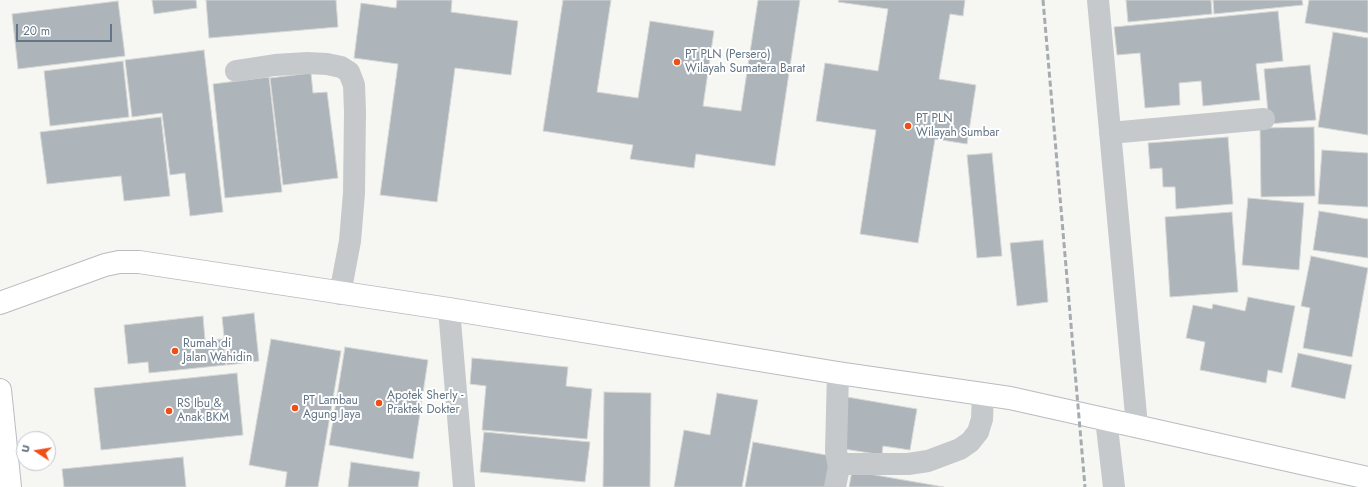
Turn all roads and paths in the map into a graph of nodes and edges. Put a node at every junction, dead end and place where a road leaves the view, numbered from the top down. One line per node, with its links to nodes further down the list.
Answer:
1 (1098, 0): 4 (street)
2 (236, 70): 5 (street)
3 (1264, 119): 4 (street)
4 (1110, 134): 12 (street)
5 (340, 294): 6 (main road); 7 (main road)
6 (0, 303)
7 (449, 309): 8 (main road); 16 (street)
8 (838, 373): 10 (main road); 13 (street)
9 (0, 390): 15 (main road)
10 (983, 394): 11 (main road); 13 (street)
11 (1106, 419): 12 (main road); 17 (street)
12 (1137, 426): 14 (main road)
13 (837, 477)
14 (1368, 478)
15 (10, 487)
16 (464, 487)
17 (1114, 487)

